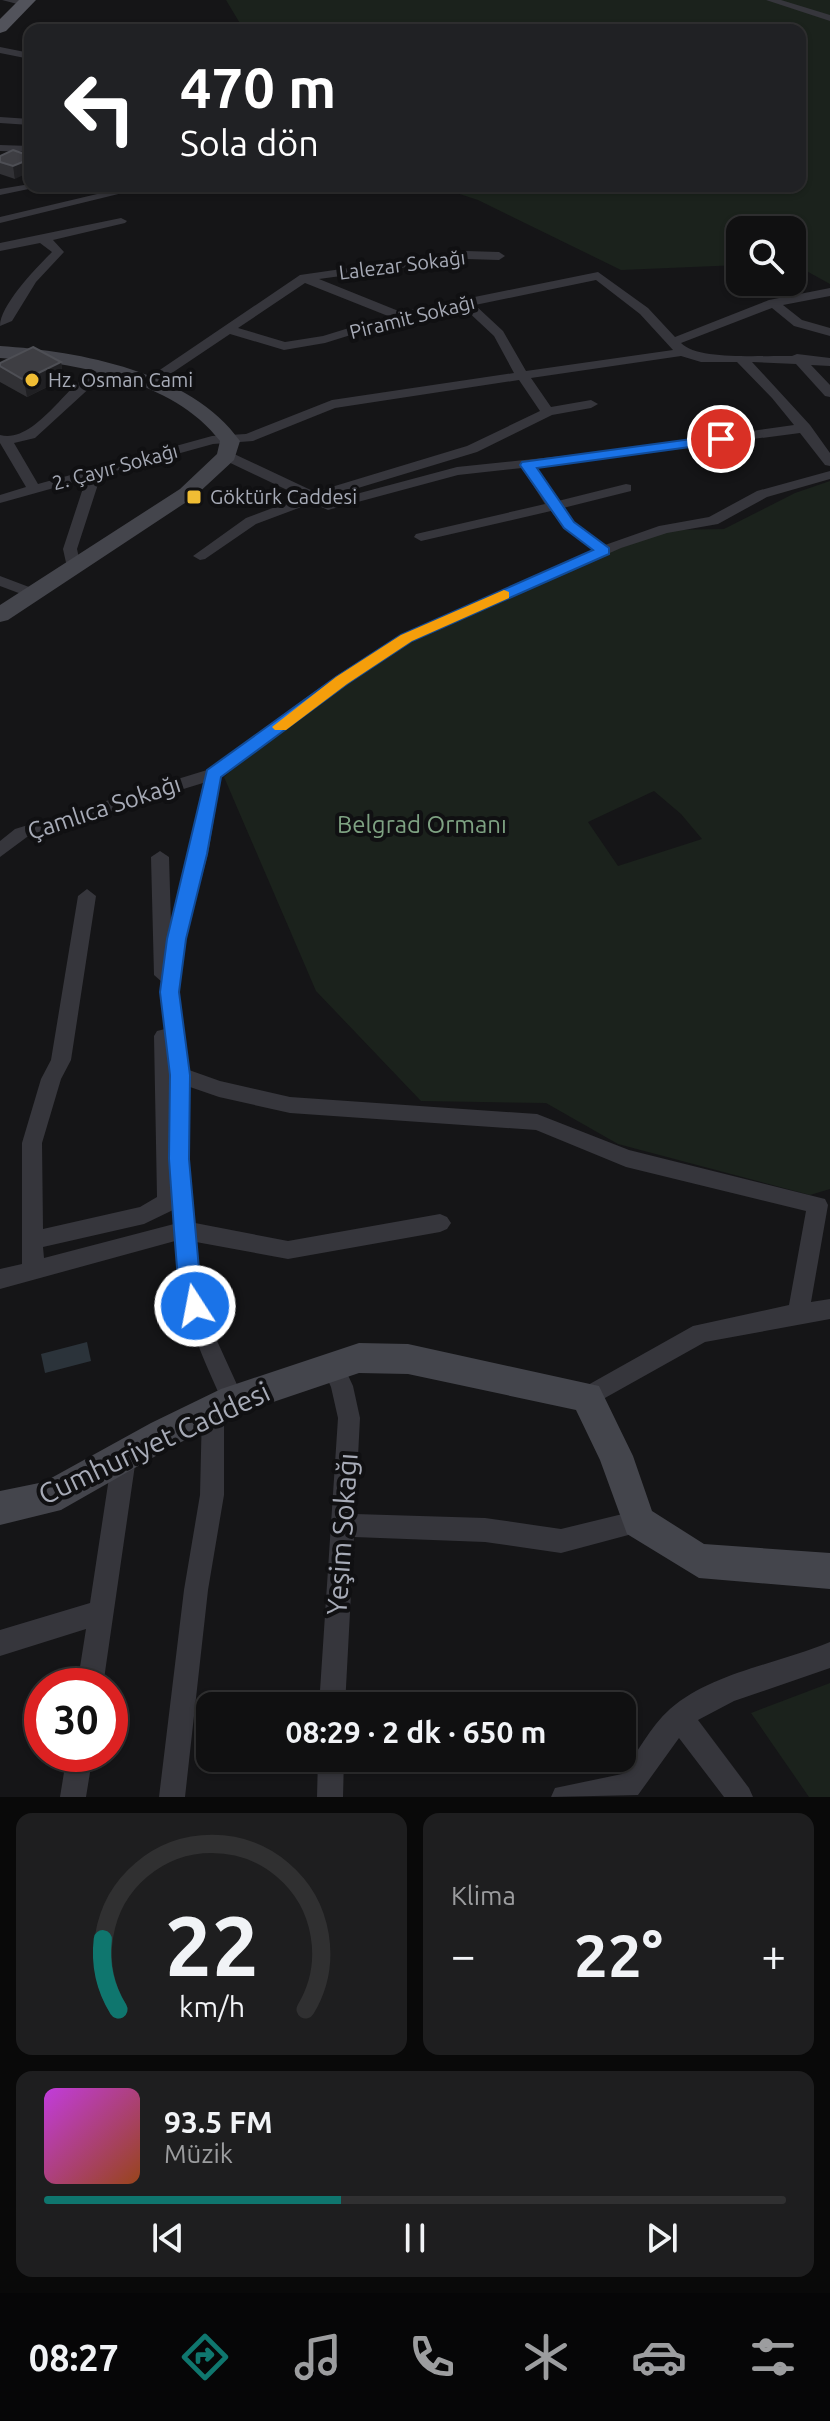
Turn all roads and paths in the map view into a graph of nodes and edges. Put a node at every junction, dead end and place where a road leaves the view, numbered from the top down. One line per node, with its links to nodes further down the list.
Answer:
1 (7, 0): 3 (street)
2 (771, 0): 4 (street)
3 (26, 2): 5 (main road)
4 (830, 18)
5 (0, 28)
6 (0, 50): 7 (street)
7 (24, 55)
8 (0, 120): 9 (street)
9 (24, 122)
10 (0, 148): 11 (street)
11 (24, 149)
12 (24, 188): 13 (street)
13 (0, 192)
14 (119, 192): 16 (street)
15 (0, 212): 16 (street)
16 (13, 216): 17 (street)
17 (0, 220)
18 (121, 221): 19 (street)
19 (39, 239): 20 (street); 27 (street)
20 (0, 247)
21 (499, 256): 22 (street, Lalezar Sokağı)
22 (304, 278): 26 (street); 28 (street)
23 (830, 292): 25 (street)
24 (466, 303): 26 (street, Piramit Sokağı); 30 (street, Piramit Sokağı); 36 (street)
25 (773, 303): 29 (street); 30 (street)
26 (400, 316): 28 (street, Piramit Sokağı)
27 (0, 322)
28 (228, 329): 37 (street)
29 (830, 332)
30 (678, 347): 32 (street); 36 (street)
31 (0, 352): 35 (main road)
32 (740, 358): 33 (street); 41 (street)
33 (797, 358): 34 (street); 38 (street)
34 (830, 362)
35 (101, 370): 37 (main road); 42 (street)
36 (521, 374): 40 (street); 43 (street)
37 (149, 382): 43 (main road)
38 (830, 393)
39 (591, 404): 40 (street)
40 (548, 412): 50 (street)
41 (805, 428): 44 (street); 45 (street)
42 (3, 440): 49 (street)
43 (229, 448): 46 (street, 2. Çayır Sokağı); 50 (street); 56 (main road)
44 (830, 462)
45 (527, 465): 50 (street); 52 (street)
46 (95, 473): 49 (street, 2. Çayır Sokağı); 56 (street)
47 (830, 475): 54 (street, Çamlıca Sokağı)
48 (626, 488): 52 (street)
49 (34, 489): 51 (street, 2. Çayır Sokağı)
50 (311, 498): 55 (street)
51 (0, 499)
52 (554, 506): 53 (street); 54 (street)
53 (421, 537)
54 (604, 551): 60 (street, Çamlıca Sokağı)
55 (200, 556)
56 (74, 567): 58 (main road)
57 (0, 581): 58 (street)
58 (32, 593): 59 (main road)
59 (0, 615)
60 (213, 774): 61 (street, Çamlıca Sokağı); 64 (street)
61 (0, 851)
62 (160, 857): 67 (street)
63 (87, 896): 67 (street)
64 (180, 1075): 66 (street); 71 (street)
65 (440, 1223): 66 (street)
66 (184, 1230): 68 (street); 74 (street)
67 (31, 1241): 68 (street)
68 (33, 1270): 69 (street)
69 (0, 1279)
70 (830, 1309): 71 (street)
71 (798, 1313): 73 (street)
72 (332, 1365): 73 (main road, Cumhuriyet Caddesi); 74 (main road, Cumhuriyet Caddesi); 78 (street, Yeşim Sokağı)
73 (587, 1397): 77 (main road)
74 (223, 1405): 75 (main road, Cumhuriyet Caddesi); 89 (street)
75 (124, 1458): 76 (main road, Cumhuriyet Caddesi); 80 (street)
76 (0, 1508)
77 (639, 1522): 78 (street); 79 (main road)
78 (342, 1525): 84 (street, Yeşim Sokağı)
79 (830, 1571)
80 (101, 1612): 81 (street); 83 (street)
81 (0, 1643)
82 (830, 1655): 85 (street)
83 (93, 1668)
84 (333, 1692)
85 (680, 1717): 91 (street); 92 (street)
86 (77, 1772): 88 (street)
87 (331, 1772): 90 (street)
88 (73, 1797)
89 (172, 1797)
90 (330, 1797)
91 (564, 1797)
92 (740, 1797)

